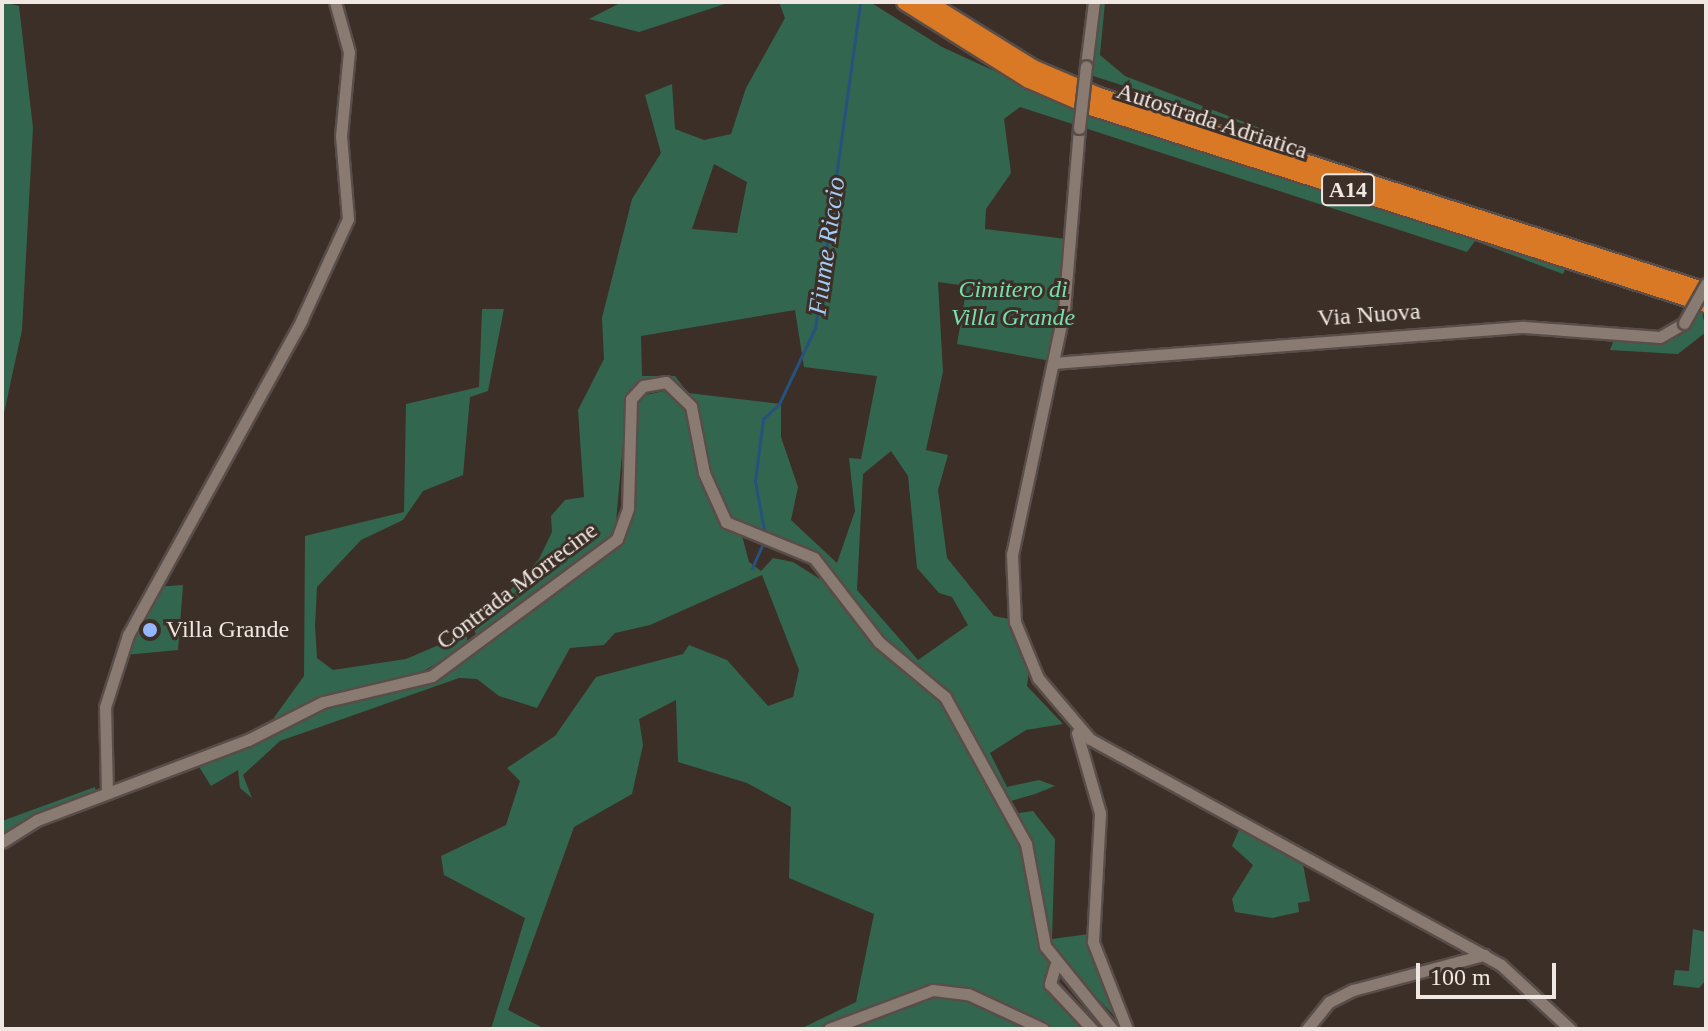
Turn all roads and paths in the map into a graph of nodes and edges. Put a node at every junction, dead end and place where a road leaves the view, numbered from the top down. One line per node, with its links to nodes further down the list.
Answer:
1 (335, 2): 11 (street)
2 (905, 2): 5 (highway, Autostrada Adriatica / A14)
3 (927, 2): 5 (highway, Autostrada Adriatica / A14)
4 (1094, 2): 9 (street, bridge)
5 (1001, 57): 7 (highway, Autostrada Adriatica / A14); 8 (highway, Autostrada Adriatica / A14)
6 (1706, 284): 9 (street, Via Nuova, bridge)
7 (1706, 291)
8 (1706, 304)
9 (1053, 363): 10 (street)
10 (1073, 725): 13 (street); 19 (street)
11 (107, 792): 12 (street, Contrada Morrecine); 14 (street, Contrada Morrecine)
12 (2, 842)
13 (1484, 955): 20 (street); 21 (street)
14 (1055, 966): 17 (street); 18 (street)
15 (829, 1029): 16 (street)
16 (1043, 1029)
17 (1092, 1029)
18 (1112, 1029)
19 (1127, 1029)
20 (1307, 1029)
21 (1570, 1029)

